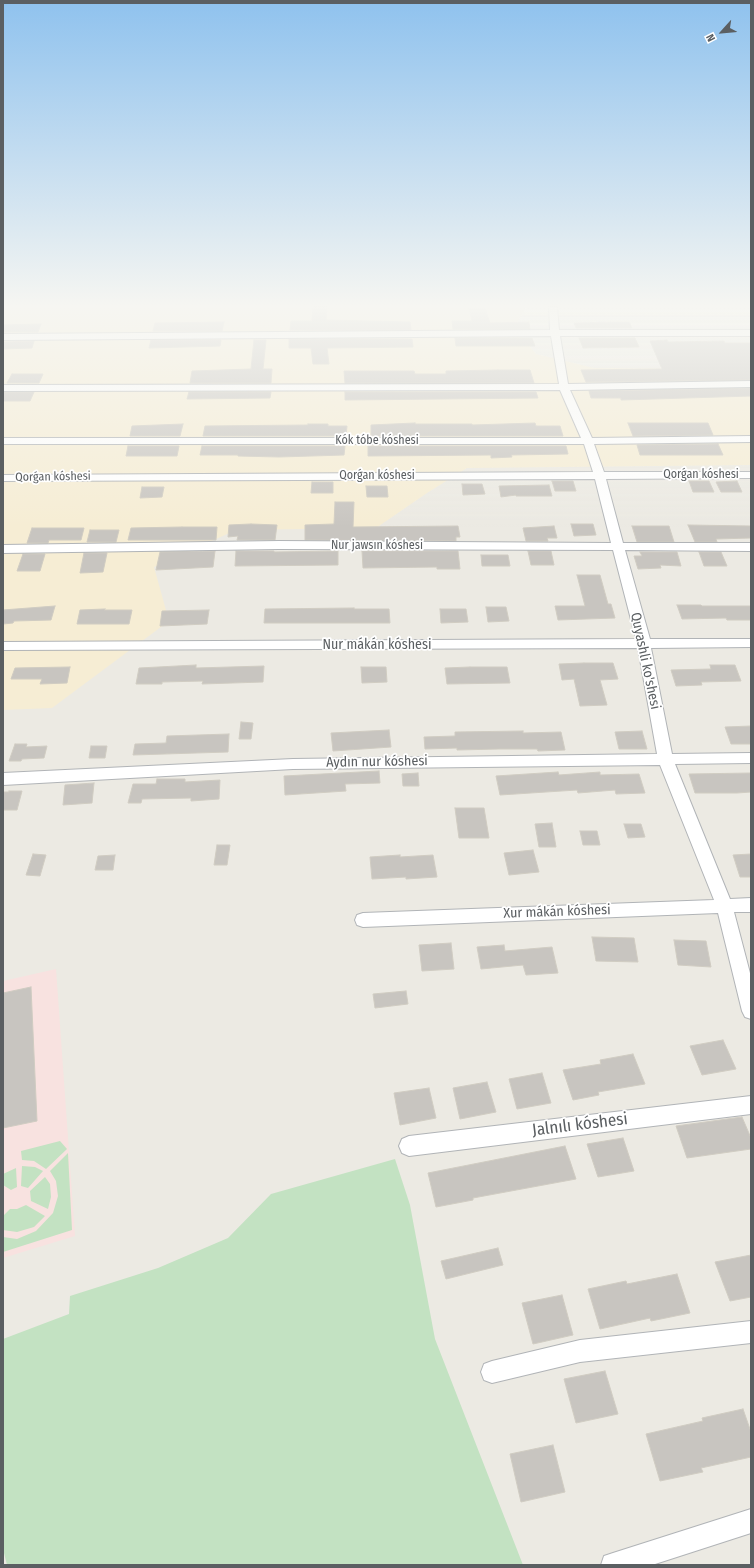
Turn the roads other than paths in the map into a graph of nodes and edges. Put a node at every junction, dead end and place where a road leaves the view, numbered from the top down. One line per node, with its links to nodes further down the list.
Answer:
1 (563, 380): 3 (street, Quyashli ko'shesi)
2 (751, 384): 3 (street)
3 (564, 386): 4 (street); 7 (street, Quyashli ko'shesi)
4 (3, 388)
5 (751, 439): 7 (street, Kók tóbe kóshesi)
6 (3, 441): 7 (street, Kók tóbe kóshesi)
7 (588, 441): 9 (street, Quyashli ko'shesi)
8 (751, 474): 9 (street, Qorǵan kóshesi)
9 (598, 475): 10 (street, Qorǵan kóshesi); 11 (street, Quyashli ko'shesi)
10 (3, 478)
11 (617, 547): 12 (street, Nur jawsın kóshesi); 13 (street, Nur jawsın kóshesi); 14 (street, Quyashli ko'shesi)
12 (751, 548)
13 (3, 549)
14 (644, 643): 15 (street, Nur mákán kóshesi); 16 (street, Nur mákán kóshesi); 17 (street, Quyashli ko'shesi)
15 (751, 643)
16 (3, 646)
17 (666, 758): 18 (street, Aydın nur kóshesi); 19 (street, Aydın nur kóshesi); 20 (street, Quyashli ko'shesi)
18 (751, 758)
19 (3, 779)
20 (724, 905): 21 (street, Xur mákán kóshesi); 22 (street, Xur mákán kóshesi); 23 (street, Quyashli ko'shesi)
21 (751, 905)
22 (363, 920)
23 (751, 1011)
24 (751, 1105): 25 (street, Jalnılı kóshesi)
25 (409, 1146)
26 (751, 1332): 27 (street)
27 (492, 1372)
28 (751, 1521): 29 (street)
29 (613, 1565)

